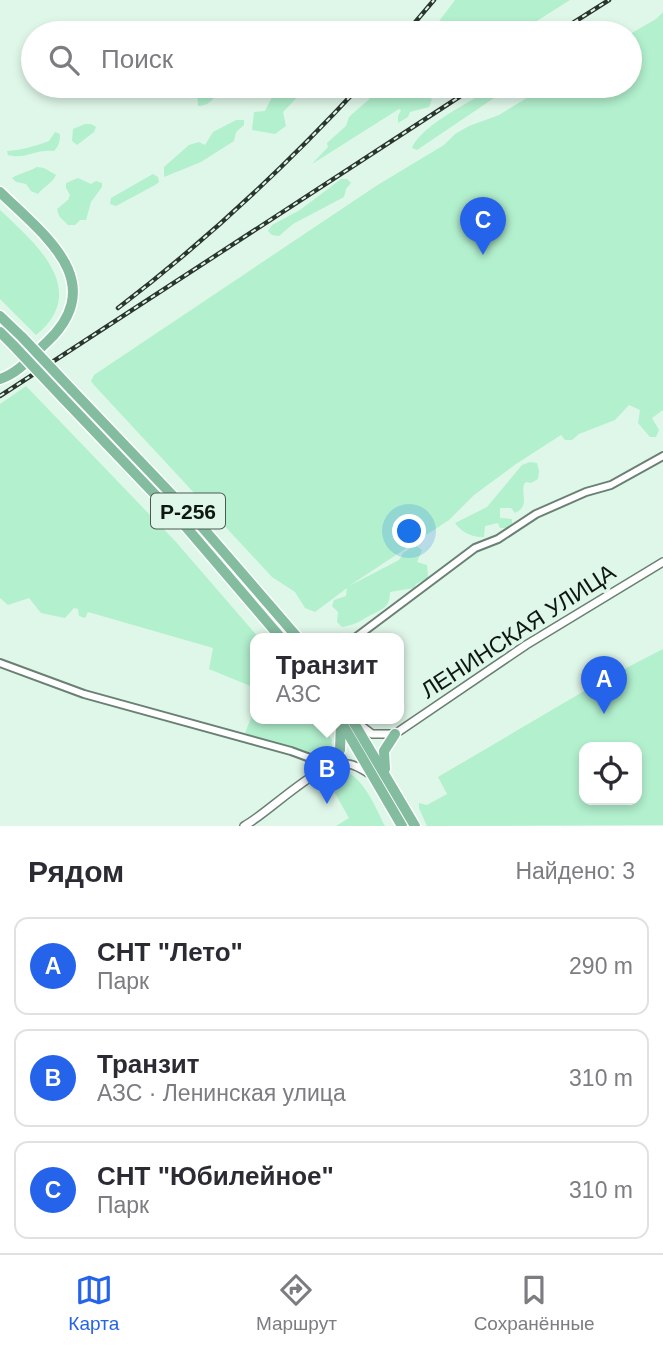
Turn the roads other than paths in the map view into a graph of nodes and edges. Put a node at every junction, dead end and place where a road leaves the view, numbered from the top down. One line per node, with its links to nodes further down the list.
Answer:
1 (0, 192): 4 (highway)
2 (0, 316): 8 (highway, Р-256, bridge)
3 (0, 332): 7 (highway, Р-256, bridge)
4 (0, 379)
5 (663, 456): 9 (street)
6 (663, 562): 15 (street, ЛЕНИНСКАЯ УЛИЦА)
7 (277, 633)
8 (294, 633)
9 (362, 633)
10 (0, 663): 16 (street)
11 (345, 724): 16 (highway)
12 (348, 724): 18 (highway)
13 (350, 724): 17 (highway)
14 (355, 724): 15 (street)
15 (395, 734): 17 (highway)
16 (325, 768): 18 (street); 19 (street)
17 (385, 773): 21 (highway)
18 (373, 777): 20 (highway)
19 (244, 826)
20 (402, 826)
21 (415, 826)

